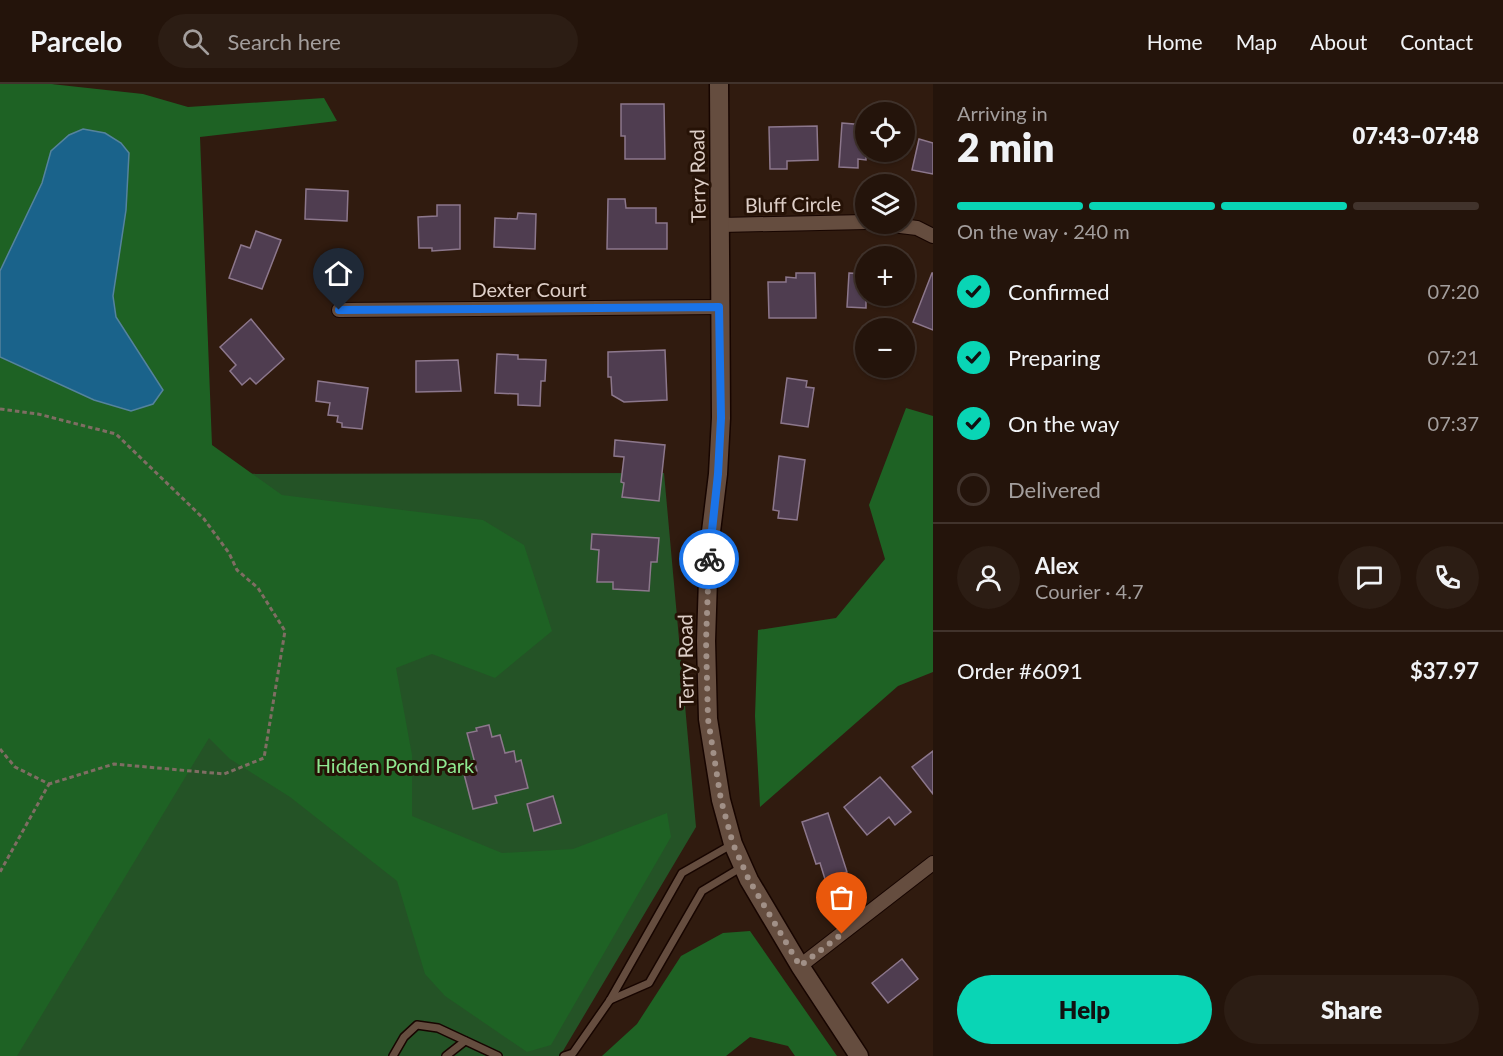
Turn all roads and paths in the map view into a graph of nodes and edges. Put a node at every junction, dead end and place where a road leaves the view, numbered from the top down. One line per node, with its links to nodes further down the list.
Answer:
1 (718, 84): 3 (street, Terry Road)
2 (855, 222): 3 (street, Bluff Circle)
3 (721, 225): 6 (street, Terry Road)
4 (915, 228): 5 (street)
5 (933, 236)
6 (719, 307): 7 (street, Dexter Court); 11 (street, Terry Road)
7 (339, 310)
8 (0, 409): 10 (path)
9 (0, 749): 10 (path)
10 (49, 784): 14 (path)
11 (733, 844): 13 (street, Terry Road); 16 (lane)
12 (933, 863): 15 (street)
13 (743, 867): 15 (street, Terry Road); 16 (lane)
14 (0, 872)
15 (800, 966): 22 (street, Terry Road)
16 (610, 1000): 21 (lane)
17 (465, 1041): 18 (lane); 19 (lane); 20 (lane)
18 (393, 1056)
19 (446, 1056)
20 (498, 1056)
21 (564, 1056)
22 (859, 1056)

